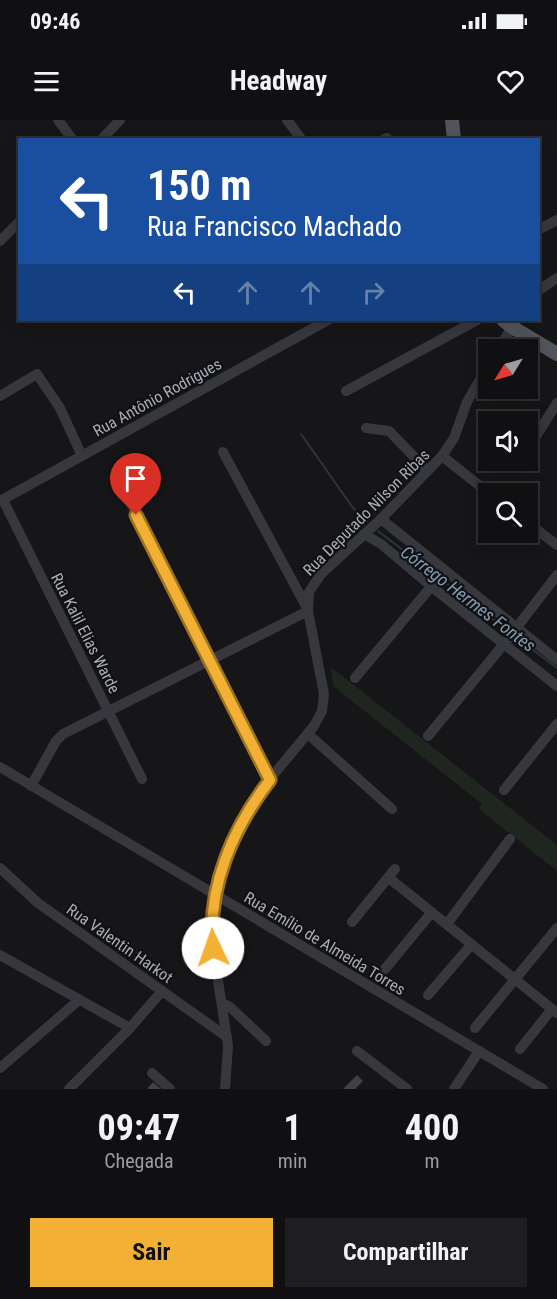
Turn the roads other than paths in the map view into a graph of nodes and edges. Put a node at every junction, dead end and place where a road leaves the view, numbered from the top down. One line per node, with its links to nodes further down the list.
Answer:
1 (58, 120): 5 (street)
2 (120, 120): 6 (street)
3 (287, 120): 7 (street)
4 (452, 120): 8 (main road)
5 (72, 138)
6 (103, 138)
7 (300, 138)
8 (454, 138)
9 (557, 220): 11 (street)
10 (18, 224): 12 (street)
11 (540, 229)
12 (0, 241)
13 (557, 278): 14 (street)
14 (540, 290)
15 (326, 321): 27 (street, Rua Antônio Rodrigues)
16 (475, 321): 21 (street)
17 (507, 323): 18 (street); 19 (main road)
18 (502, 339)
19 (557, 354)
20 (478, 383): 28 (street, Rua Deputado Nilson Ribas)
21 (346, 391)
22 (0, 396): 27 (street)
23 (557, 403): 25 (street)
24 (366, 428): 29 (street)
25 (538, 433)
26 (223, 453): 40 (street)
27 (82, 456): 32 (street, Rua Antônio Rodrigues)
28 (442, 456): 29 (street, Rua Deputado Nilson Ribas); 30 (street)
29 (428, 471): 33 (street, Rua Deputado Nilson Ribas)
30 (478, 484)
31 (126, 494): 43 (street)
32 (1, 500): 47 (street, Rua Kalil Elias Warde)
33 (381, 519): 35 (street, Rua Deputado Nilson Ribas); 37 (street)
34 (538, 531): 36 (street)
35 (364, 534): 39 (street); 40 (street, Rua Deputado Nilson Ribas)
36 (557, 545)
37 (445, 570): 39 (street); 41 (street)
38 (557, 575): 41 (street)
39 (432, 587): 42 (street); 45 (street)
40 (308, 611): 43 (street); 49 (street, Rua Deputado Nilson Ribas)
41 (516, 628): 42 (street); 44 (street)
42 (504, 644): 46 (street); 50 (street)
43 (210, 660): 47 (street); 53 (street)
44 (557, 660)
45 (355, 678)
46 (557, 686)
47 (108, 711): 52 (street, Rua Kalil Elias Warde); 54 (street)
48 (557, 724): 55 (street)
49 (308, 734): 53 (street, Rua Deputado Nilson Ribas); 56 (street)
50 (428, 736)
51 (0, 767): 54 (street, Rua Emílio de Almeida Torres)
52 (142, 779)
53 (270, 780): 59 (street, Rua Deputado Nilson Ribas)
54 (31, 786): 59 (street, Rua Emílio de Almeida Torres)
55 (504, 790)
56 (392, 809)
57 (510, 839): 62 (street)
58 (0, 868): 68 (street, Rua Valentin Harkot)
59 (215, 895): 71 (street, Rua Deputado Nilson Ribas); 79 (street, Rua Emílio de Almeida Torres)
60 (432, 912): 61 (street); 62 (street); 66 (street)
61 (352, 922)
62 (447, 924): 64 (street)
63 (557, 928): 67 (street)
64 (471, 945): 67 (street); 69 (street)
65 (0, 955): 70 (street)
66 (385, 969)
67 (514, 978): 72 (street); 74 (street)
68 (162, 991): 73 (street); 75 (street, Rua Valentin Harkot)
69 (428, 996)
70 (79, 1000): 73 (street); 80 (street)
71 (222, 1003): 75 (street, Rua Deputado Nilson Ribas); 76 (street)
72 (555, 1011): 77 (street)
73 (130, 1028): 82 (street)
74 (475, 1028)
75 (227, 1037): 84 (street, Rua Deputado Nilson Ribas)
76 (266, 1041)
77 (520, 1049)
78 (357, 1051): 85 (street)
79 (479, 1052): 86 (street); 87 (street, Rua Emílio de Almeida Torres)
80 (0, 1068)
81 (152, 1073): 83 (street)
82 (69, 1089)
83 (170, 1089)
84 (225, 1089)
85 (407, 1089)
86 (454, 1089)
87 (543, 1089)

